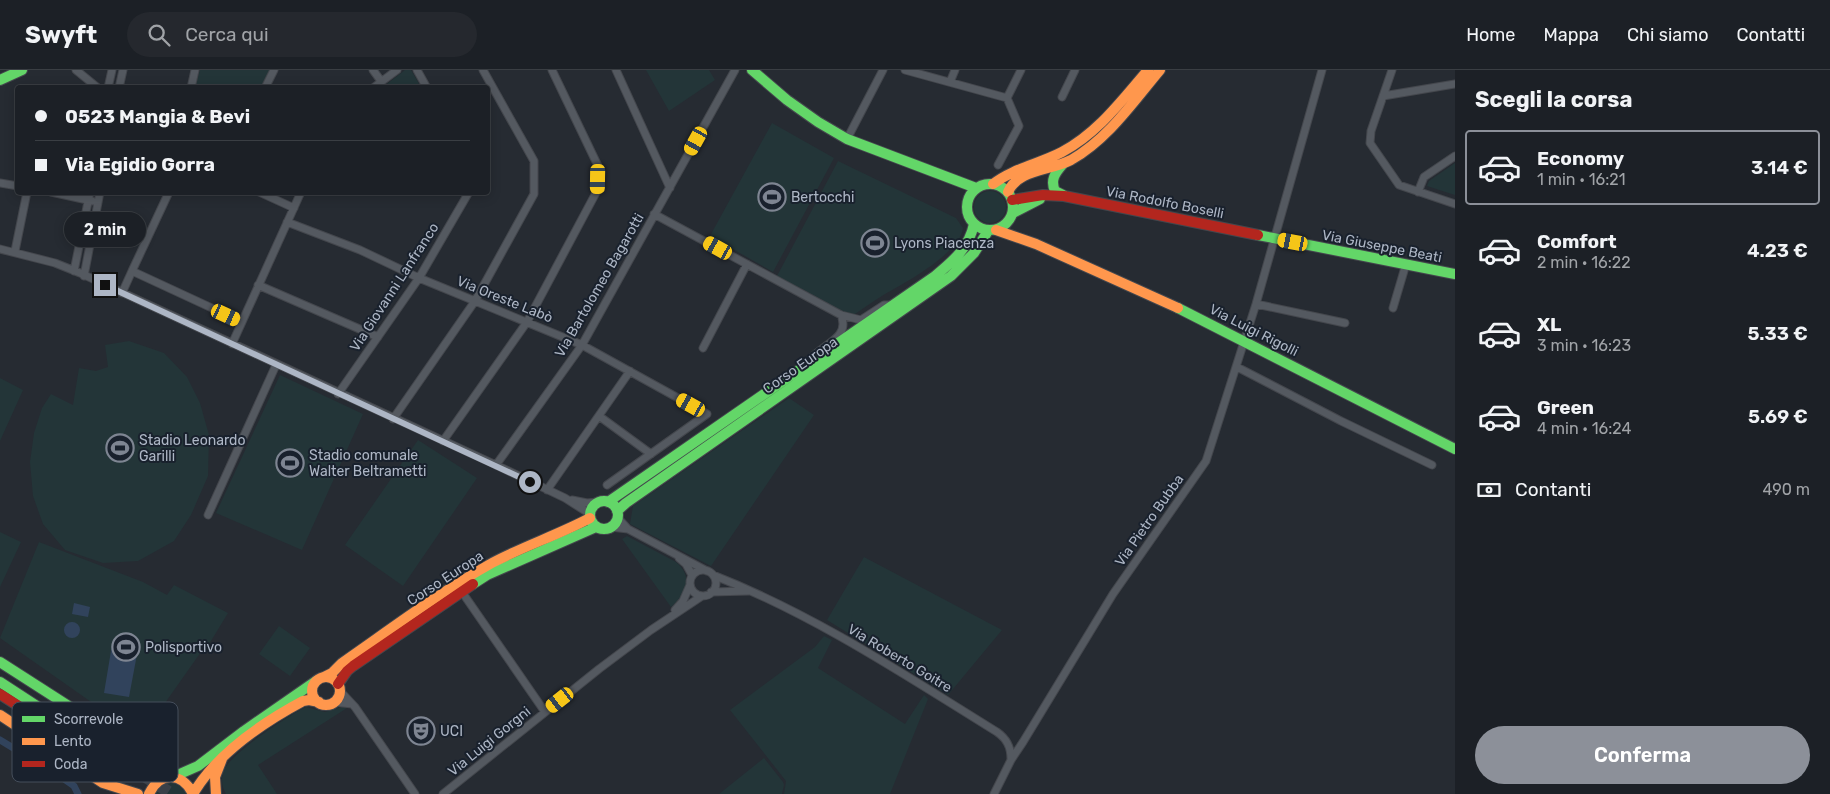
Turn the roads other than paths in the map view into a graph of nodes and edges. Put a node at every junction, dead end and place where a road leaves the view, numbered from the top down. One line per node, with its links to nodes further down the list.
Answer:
1 (22, 70): 24 (main road)
2 (76, 70): 28 (street)
3 (112, 70): 29 (street)
4 (123, 70): 30 (street)
5 (195, 70): 31 (street)
6 (274, 70): 32 (street)
7 (373, 70): 25 (street)
8 (397, 70): 25 (street)
9 (417, 70): 34 (street)
10 (483, 70): 81 (street)
11 (552, 70): 87 (street)
12 (616, 70): 46 (street)
13 (735, 70): 46 (street)
14 (752, 70): 38 (main road)
15 (883, 70): 38 (street)
16 (905, 70): 26 (street)
17 (956, 70): 26 (street)
18 (1021, 70): 37 (street)
19 (1076, 70): 36 (street)
20 (1148, 70): 44 (main road)
21 (1160, 70): 40 (main road)
22 (1322, 70): 68 (street, Via Pietro Bubba)
23 (1392, 70): 35 (street)
24 (0, 80)
25 (381, 81): 33 (street)
26 (950, 82): 37 (street)
27 (1455, 84): 35 (street)
28 (94, 85)
29 (109, 85)
30 (120, 85)
31 (191, 85)
32 (266, 85)
33 (376, 85)
34 (425, 85)
35 (1383, 96): 48 (street)
36 (1062, 97)
37 (1007, 98): 41 (street)
38 (847, 139): 42 (main road)
39 (1455, 156): 48 (street)
40 (1063, 163): 57 (main road); 58 (main road)
41 (998, 165)
42 (938, 174): 47 (main road); 60 (main road)
43 (0, 183): 45 (street)
44 (993, 184): 47 (main road); 57 (main road)
45 (15, 186)
46 (670, 188): 63 (street, Via Bartolomeo Bagarotti)
47 (976, 188): 60 (main road)
48 (1418, 192): 61 (street)
49 (26, 195): 71 (street)
50 (99, 195): 59 (street)
51 (168, 195): 75 (street)
52 (266, 195): 62 (street)
53 (300, 195): 62 (street)
54 (467, 195): 78 (street, Via Giovanni Lanfranco)
55 (1050, 195): 57 (main road, Via Rodolfo Boselli); 58 (main road, Via Rodolfo Boselli); 64 (main road, Via Rodolfo Boselli)
56 (89, 196): 59 (street); 74 (street)
57 (1010, 196): 64 (main road)
58 (1064, 196): 68 (main road, Via Rodolfo Boselli)
59 (98, 202): 77 (street)
60 (967, 202): 66 (main road)
61 (1455, 204)
62 (294, 208): 65 (street)
63 (654, 214): 72 (street); 92 (street, Via Bartolomeo Bagarotti)
64 (1011, 217): 67 (main road, Via Rodolfo Boselli); 69 (main road, Via Luigi Rigolli)
65 (287, 222): 78 (street, Via Oreste Labò); 79 (street)
66 (974, 224): 67 (main road); 83 (main road, Corso Europa)
67 (992, 230): 69 (main road, Via Luigi Rigolli); 110 (main road, Corso Europa)
68 (1274, 238): 73 (main road, Via Giuseppe Beati); 82 (street, Via Pietro Bubba)
69 (1036, 244): 90 (main road, Via Luigi Rigolli)
70 (0, 249): 71 (street)
71 (15, 251): 74 (street)
72 (747, 264): 85 (street); 93 (street)
73 (1406, 264): 76 (main road, Via Giuseppe Beati); 84 (street)
74 (74, 271): 77 (street)
75 (132, 271): 80 (street); 86 (street)
76 (1455, 274)
77 (84, 276): 80 (street)
78 (419, 278): 81 (street, Via Oreste Labò); 89 (street, Via Giovanni Lanfranco)
79 (258, 285): 86 (street); 89 (street)
80 (122, 293): 91 (street)
81 (475, 301): 87 (street, Via Oreste Labò); 100 (street)
82 (1256, 304): 88 (street); 90 (street, Via Pietro Bubba)
83 (893, 305): 85 (street); 95 (main road, Corso Europa)
84 (1393, 308)
85 (840, 314): 95 (street)
86 (242, 322): 91 (street)
87 (527, 322): 92 (street, Via Oreste Labò); 101 (street)
88 (1345, 323)
89 (378, 337): 98 (street, Via Giovanni Lanfranco)
90 (1245, 341): 96 (street, Via Pietro Bubba); 102 (main road, Via Luigi Rigolli)
91 (232, 344): 94 (street)
92 (582, 344): 97 (street, Via Oreste Labò); 104 (street, Via Bartolomeo Bagarotti)
93 (703, 348)
94 (276, 365): 98 (street); 111 (street)
95 (807, 365): 109 (main road, Corso Europa)
96 (1237, 366): 105 (street); 139 (street, Via Pietro Bubba)
97 (630, 371): 99 (street); 103 (street, Via Oreste Labò)
98 (338, 394): 100 (street)
99 (599, 416): 103 (street); 107 (street)
100 (393, 419): 101 (street)
101 (443, 441): 104 (street)
102 (1455, 449)
103 (650, 454): 106 (street)
104 (496, 465): 107 (street)
105 (1432, 465)
106 (607, 485)
107 (547, 490): 108 (street)
108 (565, 498): 109 (street); 112 (street)
109 (603, 502): 110 (main road); 112 (main road, Corso Europa)
110 (617, 514): 113 (main road, Corso Europa); 114 (street, Via Roberto Goitre)
111 (208, 515)
112 (592, 519): 113 (main road, Corso Europa); 119 (main road, Corso Europa); 125 (main road, Corso Europa)
113 (611, 527): 114 (street, Via Roberto Goitre)
114 (628, 529): 115 (street, Via Roberto Goitre)
115 (672, 553): 116 (street, Via Roberto Goitre); 117 (street, Via Roberto Goitre)
116 (710, 573): 117 (street); 120 (street); 121 (street, Via Roberto Goitre)
117 (692, 575): 118 (street)
118 (690, 585): 122 (street); 123 (street, Via Luigi Gorgni)
119 (462, 592): 127 (main road, Corso Europa); 135 (street)
120 (712, 592): 121 (street, Via Roberto Goitre); 122 (street)
121 (759, 594): 139 (street, Via Roberto Goitre)
122 (702, 596): 123 (street, Via Luigi Gorgni)
123 (670, 616): 135 (street, Via Luigi Gorgni)
124 (0, 662): 131 (main road)
125 (320, 679): 127 (main road); 132 (main road); 140 (main road, Corso Europa)
126 (0, 682): 130 (main road)
127 (339, 687): 133 (main road); 134 (street)
128 (0, 694): 129 (main road)
129 (14, 702)
130 (28, 702)
131 (62, 702)
132 (319, 702): 133 (main road); 138 (main road)
133 (334, 702): 134 (street)
134 (352, 704): 145 (street)
135 (545, 712): 152 (street, Via Luigi Gorgni)
136 (0, 715): 137 (main road)
137 (12, 723)
138 (222, 759): 149 (main road); 150 (main road)
139 (1011, 760): 153 (street, Via Pietro Bubba)
140 (178, 775)
141 (178, 779): 149 (main road)
142 (96, 782): 146 (main road)
143 (103, 782): 147 (main road)
144 (155, 782): 148 (main road)
145 (410, 790): 151 (street)
146 (103, 794)
147 (138, 794)
148 (148, 794)
149 (193, 794)
150 (216, 794)
151 (415, 794)
152 (443, 794)
153 (994, 794)

